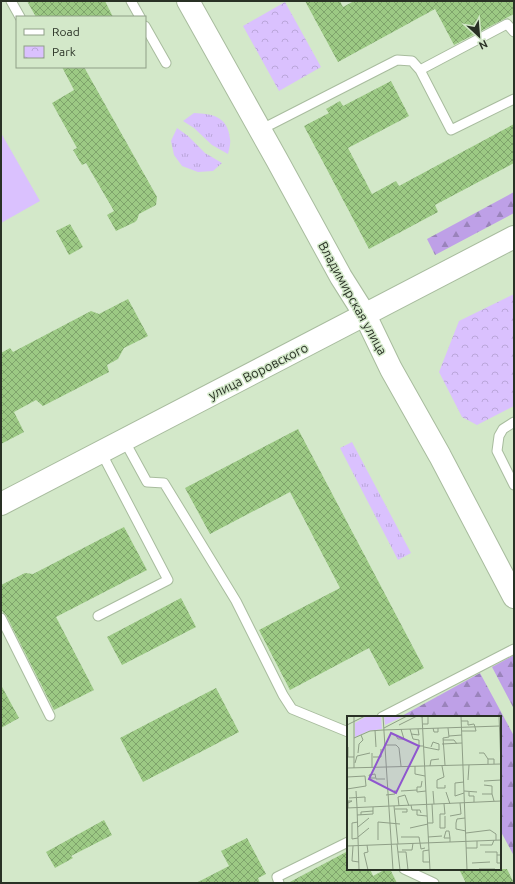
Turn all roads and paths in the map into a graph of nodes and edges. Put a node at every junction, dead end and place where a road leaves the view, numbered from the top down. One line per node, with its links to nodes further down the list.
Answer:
1 (11, 1): 4 (lane)
2 (131, 1): 5 (lane)
3 (188, 1): 11 (main road, Владимирская улица)
4 (19, 16)
5 (139, 16)
6 (146, 28): 8 (lane)
7 (514, 32): 9 (lane)
8 (166, 63)
9 (420, 70): 10 (lane); 11 (lane)
10 (514, 99)
11 (260, 130): 13 (main road, Владимирская улица)
12 (514, 237): 13 (main road, улица Воровского)
13 (365, 315): 15 (main road, улица Воровского); 21 (main road, Владимирская улица)
14 (514, 422): 17 (lane)
15 (124, 440): 16 (main road, улица Воровского); 27 (lane)
16 (101, 452): 18 (main road, улица Воровского); 19 (lane)
17 (514, 485)
18 (1, 504)
19 (130, 507): 20 (lane); 22 (lane)
20 (121, 512)
21 (512, 588)
22 (98, 616)
23 (1, 618): 25 (lane)
24 (514, 649): 26 (lane)
25 (50, 716)
26 (384, 716)
27 (347, 732)
28 (347, 842): 30 (lane)
29 (406, 870): 31 (lane)
30 (279, 883)
31 (434, 883)

